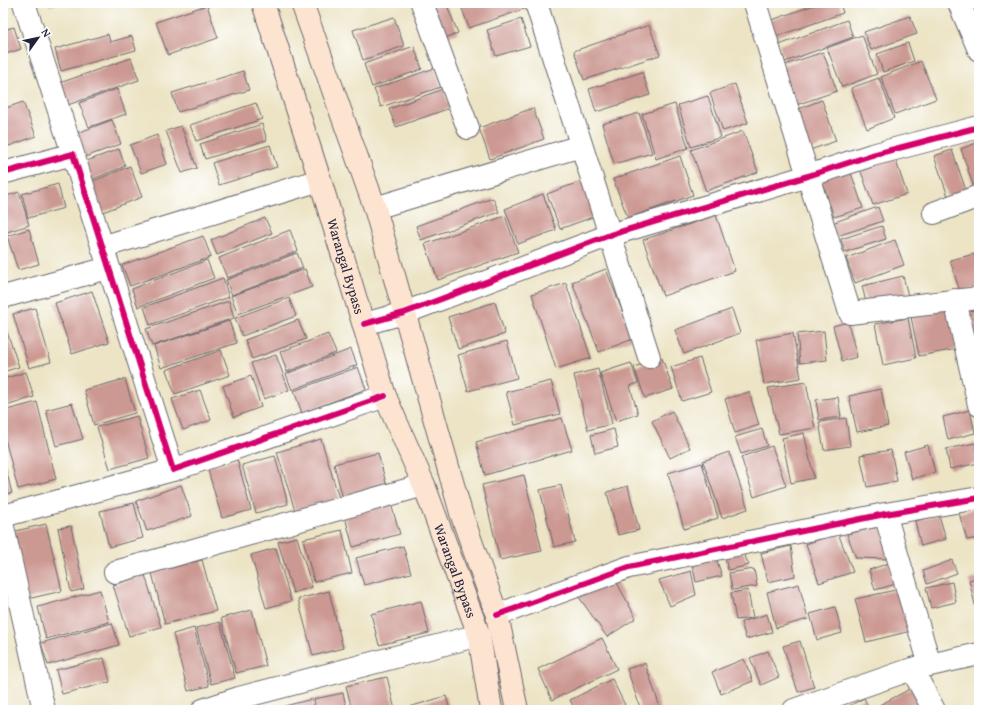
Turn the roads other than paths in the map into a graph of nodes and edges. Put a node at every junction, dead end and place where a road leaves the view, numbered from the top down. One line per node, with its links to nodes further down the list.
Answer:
1 (24, 3): 12 (street)
2 (263, 3): 15 (main road, Warangal Bypass)
3 (302, 3): 17 (main road)
4 (422, 3): 10 (street)
5 (536, 3): 11 (street)
6 (755, 3): 14 (street)
7 (959, 3): 8 (street)
8 (979, 50)
9 (979, 127): 14 (street)
10 (468, 128)
11 (581, 146): 17 (street); 19 (street)
12 (73, 154): 13 (street); 20 (street)
13 (3, 173)
14 (808, 176): 19 (street); 23 (street)
15 (320, 180): 20 (street); 25 (main road, Warangal Bypass)
16 (979, 196): 18 (street)
17 (375, 208): 24 (main road)
18 (934, 212)
19 (610, 235): 24 (street); 26 (street)
20 (105, 257): 21 (street); 29 (street)
21 (3, 297)
22 (979, 298): 23 (street)
23 (955, 300): 28 (street)
24 (404, 313): 25 (street); 36 (main road)
25 (364, 324): 27 (main road, Warangal Bypass)
26 (649, 357)
27 (384, 396): 29 (street); 30 (main road, Warangal Bypass)
28 (979, 405)
29 (173, 470): 33 (street)
30 (424, 485): 35 (street); 37 (main road, Warangal Bypass)
31 (979, 498): 32 (street)
32 (885, 514): 36 (street); 39 (street)
33 (3, 516)
34 (3, 527): 40 (street)
35 (115, 572)
36 (497, 615): 43 (main road)
37 (479, 635): 41 (street); 42 (main road, Warangal Bypass)
38 (979, 654): 39 (street)
39 (921, 667): 44 (street); 45 (street)
40 (44, 710)
41 (203, 710)
42 (491, 710)
43 (517, 710)
44 (794, 710)
45 (934, 710)

